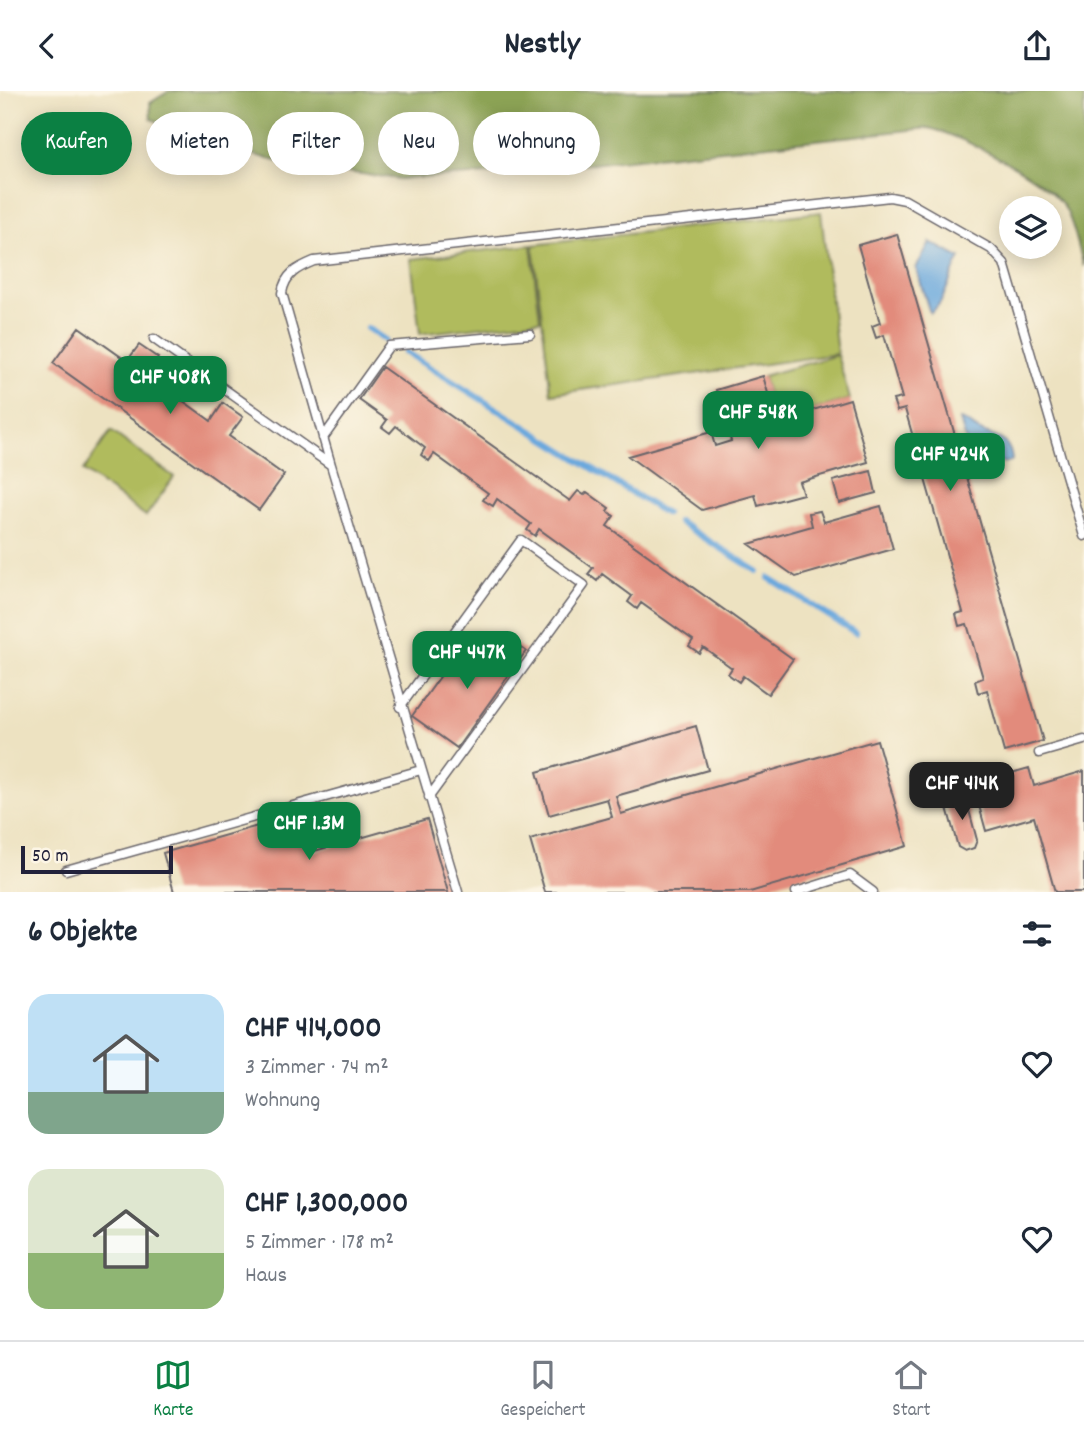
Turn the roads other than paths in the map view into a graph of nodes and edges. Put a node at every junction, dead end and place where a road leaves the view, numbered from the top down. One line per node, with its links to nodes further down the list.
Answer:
1 (530, 334): 3 (lane)
2 (154, 339): 4 (lane)
3 (323, 438): 4 (lane); 5 (lane)
4 (331, 465): 6 (lane)
5 (1084, 536)
6 (400, 707): 9 (lane); 10 (lane)
7 (1084, 740): 8 (lane)
8 (1039, 753)
9 (421, 770): 10 (lane); 11 (lane)
10 (429, 797): 12 (lane)
11 (66, 870)
12 (458, 892)
13 (796, 892): 14 (lane)
14 (873, 892)

